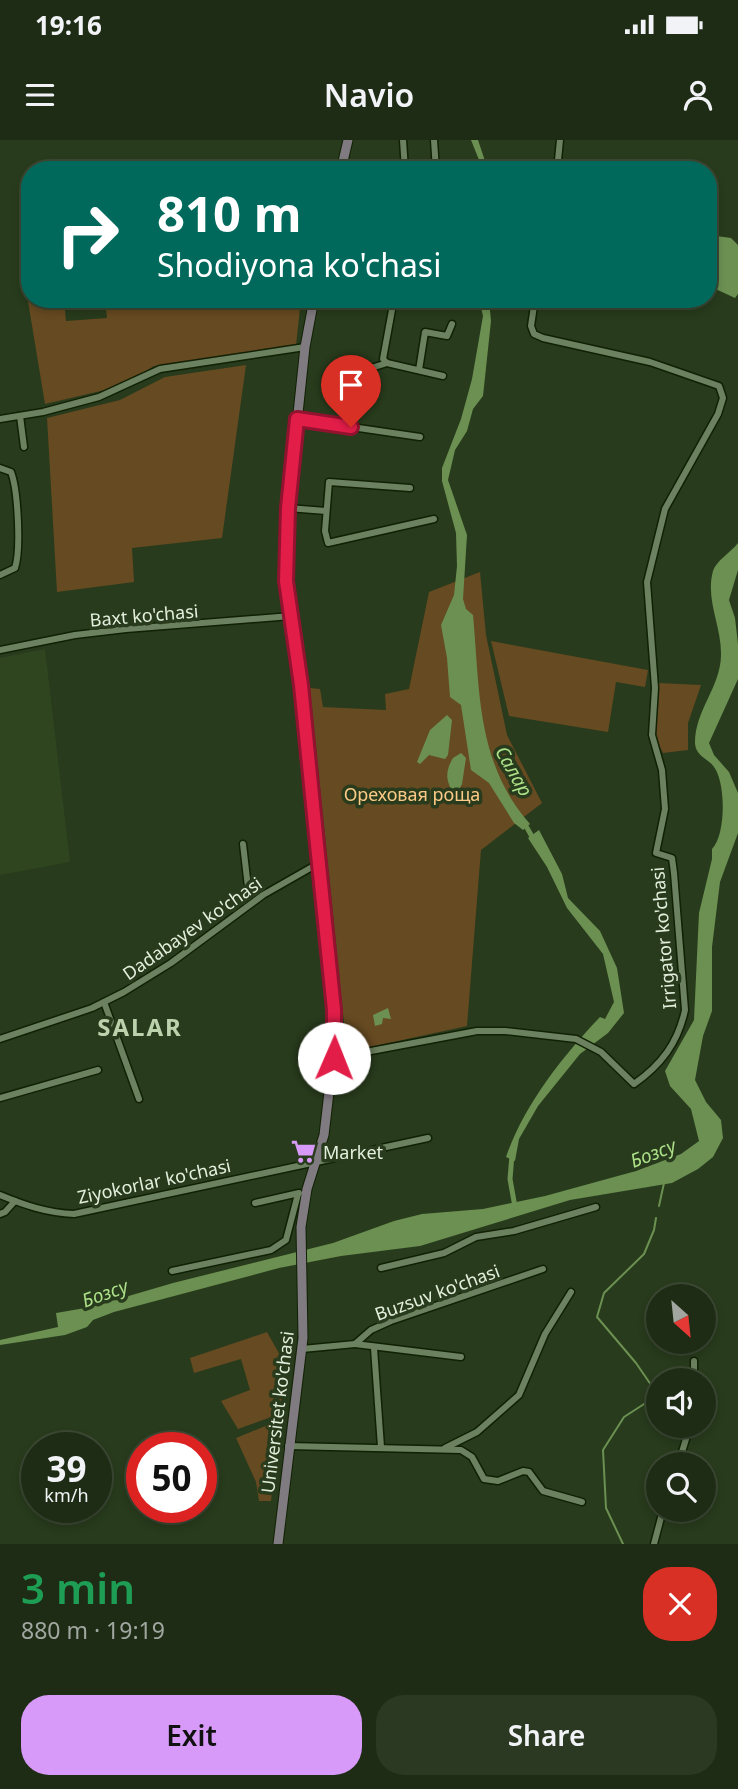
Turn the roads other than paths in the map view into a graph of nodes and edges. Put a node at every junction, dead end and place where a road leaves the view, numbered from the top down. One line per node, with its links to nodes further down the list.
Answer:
1 (348, 140): 5 (main road)
2 (402, 140): 6 (street)
3 (433, 140): 7 (street)
4 (560, 140): 8 (street)
5 (343, 161)
6 (404, 161)
7 (435, 161)
8 (558, 161)
9 (312, 308): 13 (main road)
10 (392, 308): 14 (street)
11 (534, 308): 37 (street, Irrigator ko'chasi)
12 (452, 324): 15 (street)
13 (305, 347): 19 (street); 21 (main road)
14 (387, 363): 15 (street); 16 (street)
15 (419, 370): 17 (street)
16 (362, 371)
17 (443, 376)
18 (0, 413): 20 (street)
19 (20, 415): 20 (street); 23 (street)
20 (0, 419)
21 (297, 419): 22 (street); 26 (main road)
22 (420, 437)
23 (24, 447)
24 (0, 468): 29 (street)
25 (410, 488): 27 (street)
26 (288, 508): 27 (street); 30 (main road)
27 (327, 511): 28 (street)
28 (434, 519)
29 (0, 575)
30 (291, 616): 31 (street, Baxt ko'chasi); 33 (main road)
31 (0, 650)
32 (243, 844): 34 (street)
33 (319, 863): 35 (street, Dadabayev ko'chasi); 37 (main road)
34 (249, 896)
35 (104, 1002): 36 (street, Dadabayev ko'chasi); 40 (street)
36 (0, 1039)
37 (334, 1058): 42 (main road)
38 (99, 1070): 39 (street)
39 (0, 1098)
40 (139, 1099)
41 (428, 1138): 42 (street, Ziyokorlar ko'chasi)
42 (316, 1163): 43 (main road); 46 (street, Ziyokorlar ko'chasi)
43 (307, 1189): 44 (street); 56 (main road, Universitet ko'chasi)
44 (298, 1194): 47 (street); 52 (street)
45 (0, 1195): 46 (street, Ziyokorlar ko'chasi)
46 (15, 1201): 49 (street)
47 (255, 1203)
48 (596, 1207): 50 (street)
49 (0, 1214)
50 (381, 1268)
51 (543, 1269): 54 (street, Buzsuv ko'chasi)
52 (172, 1271)
53 (571, 1292): 62 (street)
54 (355, 1344): 55 (street); 56 (street, Buzsuv ko'chasi)
55 (374, 1348): 57 (street); 61 (street)
56 (302, 1349): 60 (main road, Universitet ko'chasi)
57 (461, 1357)
58 (694, 1361): 59 (street)
59 (694, 1368)
60 (288, 1446): 61 (street); 65 (main road, Universitet ko'chasi)
61 (381, 1447): 62 (street)
62 (443, 1449): 63 (street)
63 (582, 1502)
64 (660, 1522): 66 (street)
65 (278, 1544)
66 (654, 1544)

